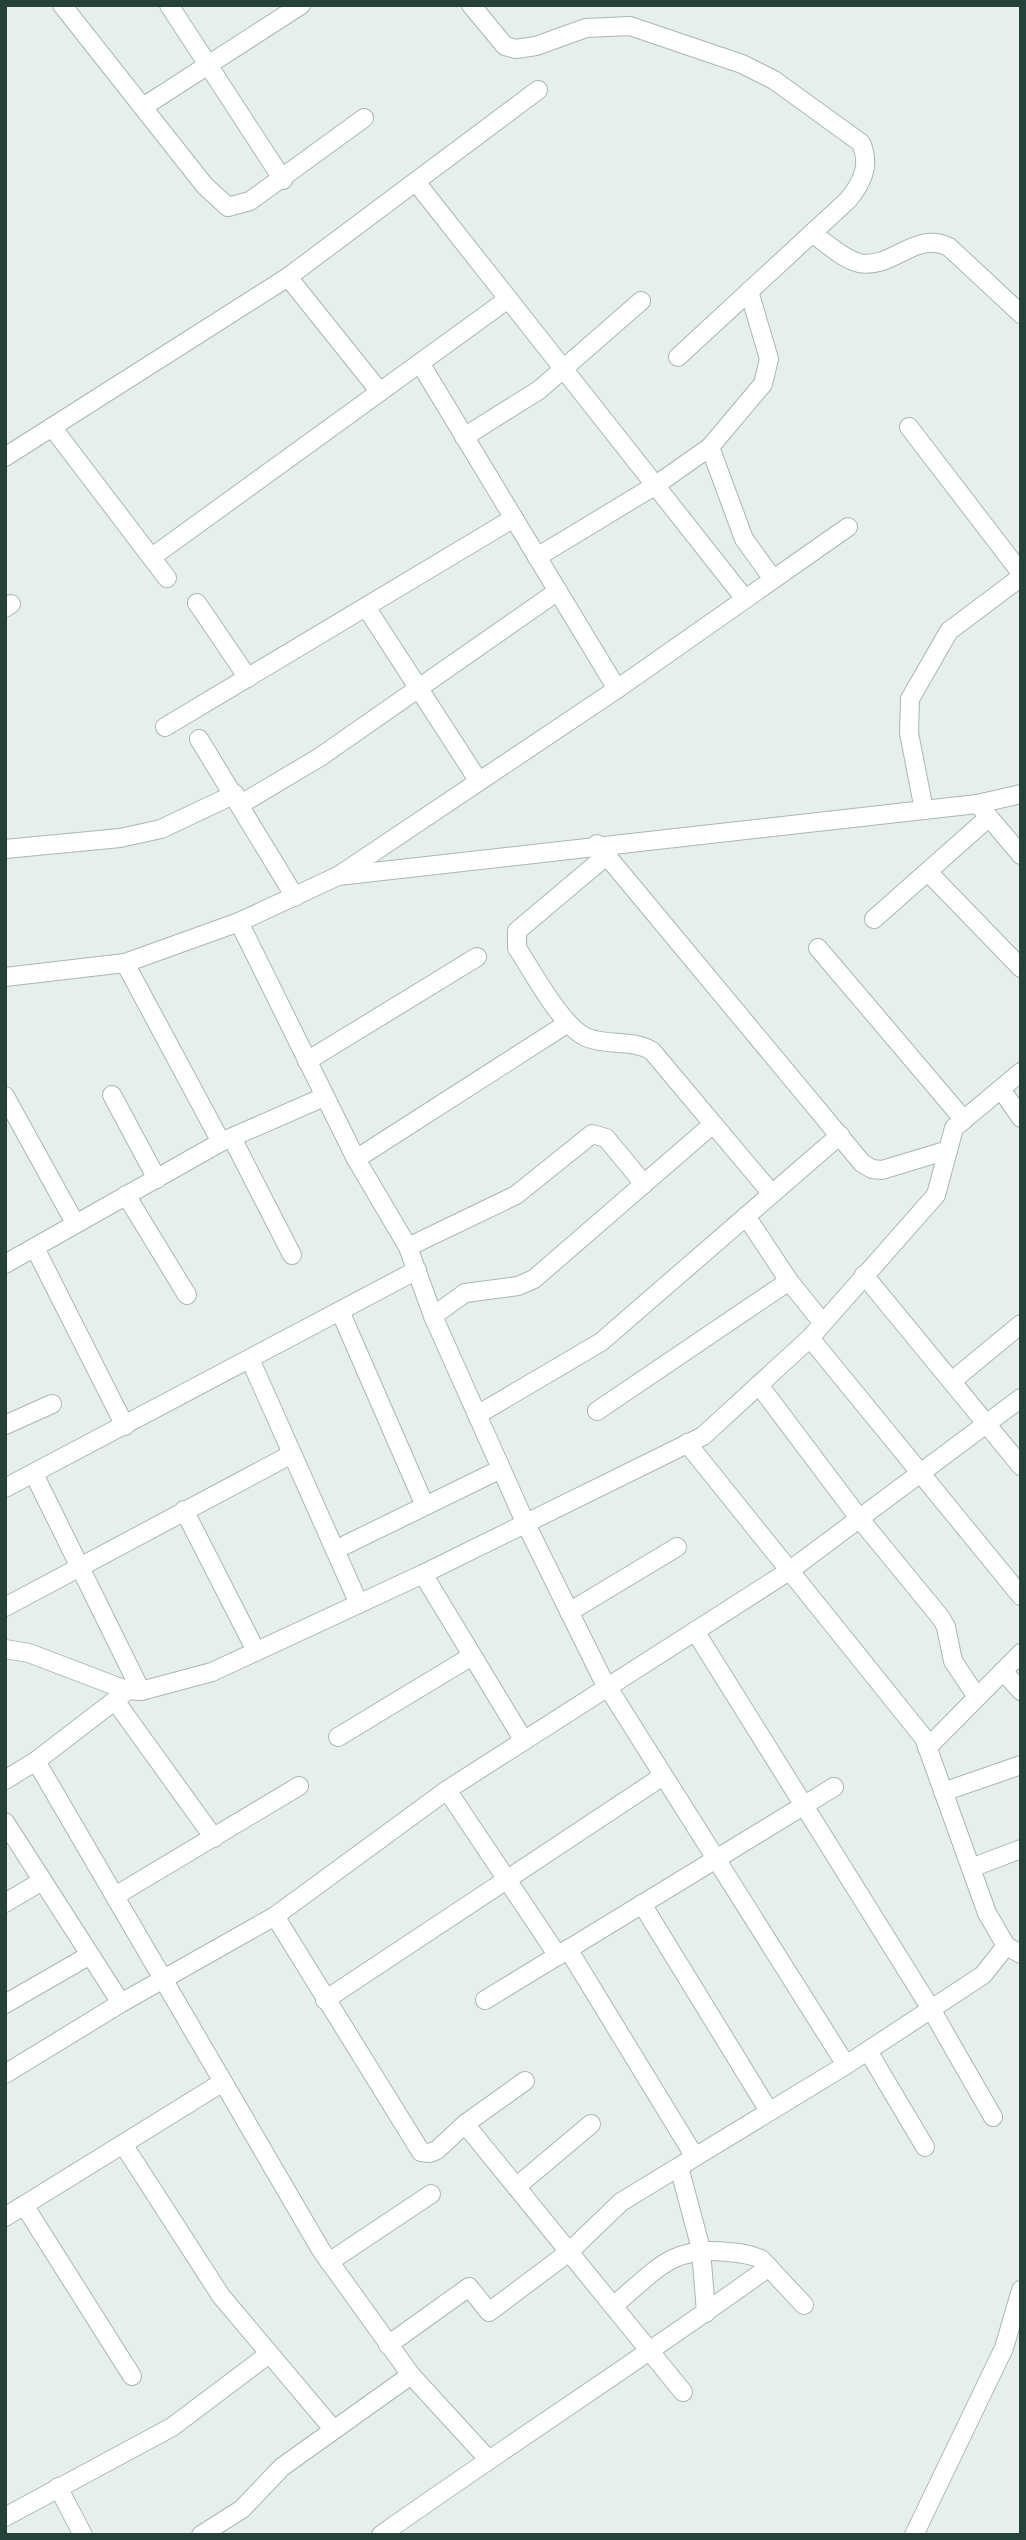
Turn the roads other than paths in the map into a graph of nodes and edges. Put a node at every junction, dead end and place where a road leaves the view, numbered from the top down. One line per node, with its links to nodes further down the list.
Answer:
1 (62, 5): 7 (street)
2 (169, 5): 5 (street)
3 (301, 5): 5 (street)
4 (471, 5): 11 (street)
5 (208, 67): 7 (street); 9 (street)
6 (538, 90): 10 (street)
7 (143, 107): 9 (street)
8 (364, 118): 9 (street)
9 (282, 180)
10 (416, 182): 12 (street); 14 (street)
11 (812, 233): 13 (street); 16 (street)
12 (288, 277): 20 (street); 21 (street)
13 (749, 291): 17 (street); 24 (street)
14 (508, 299): 18 (street); 19 (street)
15 (641, 301): 19 (street)
16 (1021, 314)
17 (678, 357)
18 (420, 363): 20 (street); 23 (street)
19 (564, 369): 23 (street); 26 (street)
20 (380, 391): 29 (street)
21 (52, 427): 25 (street); 29 (street)
22 (909, 427): 31 (street)
23 (464, 437): 27 (street)
24 (710, 447): 26 (street); 33 (street)
25 (5, 457)
26 (656, 485): 30 (street); 35 (street)
27 (514, 518): 30 (street); 37 (street)
28 (848, 527): 33 (street)
29 (152, 557): 32 (street)
30 (537, 557): 34 (street)
31 (1021, 575): 46 (street)
32 (167, 578)
33 (773, 579): 35 (street)
34 (558, 591): 39 (street); 40 (street)
35 (746, 599): 40 (street)
36 (197, 603): 38 (street)
37 (366, 607): 38 (street); 39 (street)
38 (248, 678): 41 (street)
39 (419, 688): 43 (street); 45 (street)
40 (617, 689): 43 (street)
41 (165, 727)
42 (199, 739): 45 (street)
43 (478, 780): 52 (street)
44 (1021, 794): 47 (street)
45 (238, 799): 48 (street); 53 (street)
46 (924, 810): 47 (street); 49 (street)
47 (983, 811): 50 (street); 51 (street)
48 (5, 849)
49 (601, 850): 52 (street); 61 (street); 71 (street)
50 (1021, 855)
51 (928, 872): 54 (street); 59 (street)
52 (338, 876): 53 (street)
53 (295, 897): 55 (street)
54 (874, 919)
55 (239, 922): 58 (street); 62 (street)
56 (818, 948): 69 (street)
57 (477, 957): 62 (street)
58 (125, 963): 60 (street); 72 (street)
59 (1021, 968)
60 (5, 978)
61 (568, 1023): 70 (street); 74 (street)
62 (307, 1061): 67 (street)
63 (1021, 1072): 64 (street)
64 (1001, 1089): 68 (street); 69 (street)
65 (112, 1095): 75 (street)
66 (5, 1096): 80 (street)
67 (324, 1097): 72 (street); 74 (street)
68 (1021, 1118)
69 (964, 1120): 73 (street)
70 (713, 1124): 76 (street); 77 (street)
71 (839, 1136): 73 (street); 77 (street)
72 (226, 1140): 75 (street); 83 (street)
73 (948, 1150): 86 (street)
74 (356, 1159): 81 (street)
75 (157, 1179): 78 (street)
76 (644, 1184): 81 (street); 90 (street)
77 (772, 1194): 79 (street)
78 (126, 1195): 80 (street); 88 (street)
79 (746, 1216): 87 (street); 100 (street)
80 (75, 1223): 82 (street)
81 (408, 1247): 85 (street)
82 (35, 1248): 84 (street); 103 (street)
83 (292, 1255)
84 (5, 1264)
85 (417, 1269): 89 (street); 90 (street)
86 (864, 1275): 91 (street); 95 (street)
87 (789, 1281): 91 (street); 99 (street)
88 (187, 1295)
89 (340, 1311): 94 (street); 111 (street)
90 (433, 1316): 100 (street)
91 (821, 1322): 93 (street)
92 (1021, 1324): 95 (street)
93 (810, 1338): 96 (street); 109 (street)
94 (250, 1359): 103 (street); 105 (street)
95 (951, 1381): 101 (street)
96 (759, 1385): 104 (street); 113 (street)
97 (1021, 1398): 101 (street)
98 (52, 1404): 102 (street)
99 (597, 1411)
100 (477, 1415): 107 (street)
101 (986, 1424): 106 (street); 109 (street)
102 (5, 1425)
103 (124, 1426): 108 (street)
104 (687, 1443): 114 (street); 118 (street)
105 (292, 1454): 112 (street); 116 (street)
106 (1021, 1466)
107 (501, 1469): 111 (street); 114 (street)
108 (34, 1474): 110 (street); 117 (street)
109 (921, 1474): 113 (street); 120 (street)
110 (5, 1488)
111 (425, 1506): 116 (street)
112 (184, 1510): 117 (street); 126 (street)
113 (859, 1518): 118 (street); 133 (street)
114 (525, 1522): 119 (street); 123 (street)
115 (677, 1547): 123 (street)
116 (335, 1550): 121 (street)
117 (79, 1567): 122 (street); 132 (street)
118 (789, 1571): 124 (street); 136 (street)
119 (423, 1574): 121 (street); 128 (street)
120 (1021, 1596)
121 (359, 1604): 126 (street)
122 (5, 1607)
123 (569, 1612): 130 (street)
124 (695, 1631): 130 (street); 145 (street)
125 (5, 1649): 132 (street)
126 (256, 1651): 132 (street)
127 (1021, 1653): 129 (street)
128 (472, 1656): 134 (street); 135 (street)
129 (1003, 1671): 131 (street); 133 (street)
130 (608, 1687): 135 (street); 139 (street)
131 (1021, 1691)
132 (128, 1694): 137 (street); 147 (street)
133 (977, 1697): 136 (street)
134 (338, 1737)
135 (524, 1741): 143 (street)
136 (928, 1748): 144 (street)
137 (36, 1762): 140 (street); 153 (street)
138 (1021, 1765): 144 (street)
139 (663, 1776): 149 (street); 151 (street)
140 (5, 1780)
141 (299, 1786): 147 (street)
142 (834, 1787): 145 (street)
143 (447, 1790): 151 (street); 156 (street)
144 (943, 1792): 150 (street)
145 (804, 1805): 149 (street); 165 (street)
146 (5, 1822): 152 (street)
147 (214, 1838): 153 (street)
148 (1021, 1849): 150 (street)
149 (716, 1859): 155 (street); 167 (street)
150 (971, 1868): 157 (street)
151 (507, 1880): 158 (street); 161 (street)
152 (42, 1881): 154 (street); 159 (street)
153 (115, 1896): 160 (street)
154 (5, 1903)
155 (642, 1904): 158 (street); 171 (street)
156 (275, 1916): 160 (street); 161 (street)
157 (1014, 1950): 165 (street)
158 (563, 1953): 162 (street); 177 (street)
159 (90, 1955): 163 (street); 164 (street)
160 (164, 1979): 163 (street); 170 (street)
161 (325, 2000): 173 (street)
162 (485, 2000)
163 (121, 2003): 168 (street)
164 (5, 2004)
165 (931, 2009): 166 (street); 172 (street)
166 (868, 2051): 167 (street); 176 (street)
167 (846, 2065): 171 (street)
168 (5, 2074)
169 (525, 2081): 173 (street)
170 (223, 2082): 175 (street); 185 (street)
171 (769, 2112): 177 (street)
172 (993, 2117)
173 (465, 2124): 179 (street)
174 (592, 2124): 179 (street)
175 (123, 2144): 181 (street); 193 (street)
176 (925, 2147)
177 (695, 2157): 178 (street)
178 (679, 2167): 183 (street); 184 (street)
179 (516, 2187): 184 (street)
180 (431, 2194): 185 (street)
181 (24, 2205): 182 (street); 195 (street)
182 (5, 2217)
183 (701, 2249): 186 (street); 189 (street); 190 (street)
184 (569, 2252): 189 (street); 191 (street)
185 (329, 2262): 191 (street)
186 (769, 2267): 188 (street); 190 (street)
187 (1021, 2290): 204 (street)
188 (804, 2305)
189 (613, 2306): 192 (street)
190 (706, 2313): 192 (street)
191 (388, 2345): 194 (street)
192 (651, 2353): 196 (street); 198 (street)
193 (269, 2354): 197 (street); 199 (street)
194 (411, 2375): 197 (street); 198 (street)
195 (132, 2376)
196 (683, 2392)
197 (334, 2429): 202 (street)
198 (488, 2459): 203 (street)
199 (58, 2487): 200 (street); 201 (street)
200 (5, 2517)
201 (83, 2535)
202 (201, 2535)
203 (381, 2535)
204 (914, 2535)

